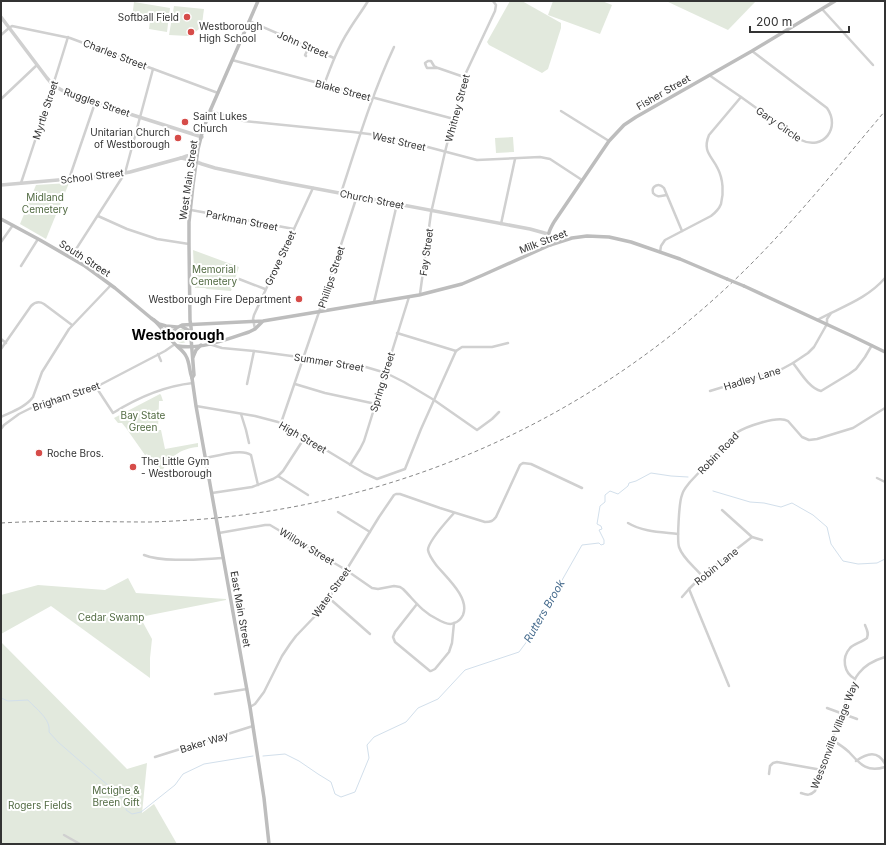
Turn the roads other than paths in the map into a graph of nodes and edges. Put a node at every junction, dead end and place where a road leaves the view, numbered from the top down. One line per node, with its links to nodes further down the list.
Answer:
1 (258, 1): 7 (main road, West Main Street)
2 (368, 1): 15 (street)
3 (493, 1): 22 (street, Whitney Street)
4 (835, 1): 5 (main road, Fisher Street)
5 (822, 9): 13 (main road, Fisher Street); 18 (street)
6 (1, 17): 8 (street, Ruggles Street)
7 (249, 21): 11 (street, John Street); 16 (main road, West Main Street)
8 (9, 28): 9 (street); 10 (street, Charles Street); 17 (street, Ruggles Street)
9 (1, 35)
10 (68, 37): 20 (street, Charles Street); 23 (street, Myrtle Street)
11 (309, 47): 14 (street); 15 (street, John Street)
12 (394, 47): 27 (street)
13 (752, 51): 21 (main road, Fisher Street); 26 (street, Gary Circle)
14 (306, 56)
15 (334, 58): 24 (street)
16 (232, 60): 24 (street, Blake Street); 25 (main road, West Main Street)
17 (37, 65): 23 (street, Ruggles Street); 28 (street)
18 (873, 65)
19 (438, 68): 19 (street); 22 (street)
20 (153, 69): 25 (street, Charles Street); 32 (street)
21 (708, 75): 26 (street, Gary Circle); 36 (main road, Fisher Street)
22 (464, 77): 33 (street, Whitney Street)
23 (53, 85): 29 (street, Ruggles Street); 45 (street, Myrtle Street)
24 (324, 85): 27 (street, Blake Street)
25 (218, 93): 30 (main road, West Main Street)
26 (741, 97): 59 (street)
27 (373, 98): 33 (street, Blake Street); 34 (street)
28 (1, 99)
29 (95, 103): 32 (street, Ruggles Street); 43 (street)
30 (210, 111): 34 (street, West Street); 35 (main road, West Main Street)
31 (561, 111): 36 (street)
32 (140, 117): 35 (street, Ruggles Street); 42 (street)
33 (454, 119): 37 (street, Whitney Street)
34 (361, 133): 37 (street, West Street); 48 (street)
35 (202, 137): 38 (main road, West Main Street)
36 (609, 141): 44 (main road, Fisher Street)
37 (445, 152): 40 (street, West Street); 53 (street, Whitney Street)
38 (197, 156): 39 (street, School Street); 41 (main road, West Main Street)
39 (181, 158): 41 (street, School Street); 42 (street, School Street)
40 (515, 158): 44 (street, West Street); 56 (street)
41 (196, 162): 47 (street, Church Street); 52 (main road, West Main Street)
42 (125, 173): 43 (street, School Street); 54 (street)
43 (69, 180): 45 (street, School Street)
44 (582, 180): 60 (main road, Fisher Street)
45 (21, 183): 46 (street, School Street)
46 (1, 185)
47 (314, 188): 48 (street, Church Street); 58 (street, Grove Street)
48 (341, 193): 50 (street, Church Street)
49 (666, 195): 49 (street); 59 (street)
50 (357, 196): 51 (street, Church Street); 75 (street, Phillips Street)
51 (397, 204): 53 (street, Church Street); 74 (street)
52 (191, 210): 58 (street, Parkman Street); 63 (main road, West Main Street)
53 (432, 211): 56 (street, Church Street); 72 (street, Fay Street)
54 (98, 216): 63 (street); 66 (street)
55 (1, 219): 57 (main road, South Street)
56 (501, 224): 60 (street, Church Street)
57 (13, 225): 61 (main road, South Street); 62 (street)
58 (294, 229): 71 (street, Grove Street)
59 (682, 231): 65 (street)
60 (548, 234): 64 (main road)
61 (38, 238): 66 (main road, South Street); 67 (street)
62 (1, 242)
63 (189, 244): 81 (main road, West Main Street)
64 (550, 245): 65 (main road, Milk Street); 72 (main road, Milk Street)
65 (660, 252): 78 (main road, Milk Street, bridge)
66 (71, 257): 70 (main road, South Street)
67 (21, 266)
68 (885, 278): 76 (street)
69 (238, 279): 71 (street)
70 (111, 285): 77 (main road, South Street); 83 (street)
71 (265, 289): 80 (street, Grove Street)
72 (420, 294): 73 (main road, Milk Street)
73 (409, 296): 74 (main road, Milk Street); 86 (street, Spring Street)
74 (374, 302): 75 (main road, Milk Street)
75 (319, 312): 79 (main road, Milk Street); 104 (street, Phillips Street)
76 (831, 313): 78 (street); 82 (street, Hadley Lane)
77 (154, 320): 84 (main road, South Street); 90 (main road, South Street)
78 (817, 320): 82 (main road, Milk Street)
79 (264, 321): 80 (main road, Milk Street); 85 (main road)
80 (253, 322): 81 (main road, Milk Street); 85 (street)
81 (190, 323): 84 (main road, Milk Street); 87 (main road, West Main Street)
82 (827, 324): 94 (main road, Milk Street); 106 (street, Hadley Lane)
83 (72, 325): 89 (street); 120 (street)
84 (180, 326): 87 (main road); 90 (main road)
85 (255, 329): 92 (main road)
86 (397, 333): 99 (street); 107 (street, Spring Street)
87 (191, 337): 95 (main road); 96 (main road, East Main Street)
88 (1, 339): 89 (street)
89 (6, 343): 97 (street)
90 (174, 343): 95 (main road); 101 (street, Brigham Street); 102 (main road, South Street)
91 (508, 343): 99 (street)
92 (208, 344): 93 (main road); 98 (street, Summer Street)
93 (201, 345): 96 (main road); 103 (main road)
94 (872, 345): 100 (main road, Milk Street); 106 (street)
95 (184, 346): 96 (main road)
96 (191, 346): 103 (main road, East Main Street)
97 (1, 349)
98 (254, 351): 104 (street, Summer Street); 110 (street)
99 (456, 351): 114 (street)
100 (885, 352)
101 (158, 354): 105 (street); 112 (street, Brigham Street)
102 (185, 355): 108 (main road, East Main Street)
103 (193, 357): 108 (main road, East Main Street)
104 (304, 358): 107 (street, Summer Street); 111 (street, Phillips Street)
105 (161, 361)
106 (793, 363): 113 (street, Hadley Lane)
107 (386, 373): 114 (street, Summer Street); 115 (street, Spring Street)
108 (192, 378): 109 (main road, East Main Street)
109 (193, 383): 112 (street); 116 (main road, East Main Street)
110 (247, 384)
111 (295, 384): 115 (street); 121 (street, Phillips Street)
112 (96, 387): 122 (street, Brigham Street)
113 (710, 391)
114 (434, 400): 118 (street, Summer Street); 126 (street, High Street)
115 (376, 404): 126 (street, Spring Street)
116 (196, 406): 119 (street, High Street); 125 (main road, East Main Street)
117 (885, 408): 140 (street, Robin Road)
118 (499, 412)
119 (241, 414): 121 (street, High Street); 124 (street)
120 (1, 417)
121 (281, 423): 123 (street, High Street)
122 (1, 429)
123 (305, 437): 126 (street, High Street); 127 (street)
124 (248, 443)
125 (206, 458): 130 (street); 132 (main road, East Main Street)
126 (350, 464)
127 (278, 476): 130 (street); 133 (street)
128 (877, 478): 129 (street)
129 (885, 482)
130 (258, 485): 132 (street)
131 (582, 488): 136 (street)
132 (212, 493): 139 (main road, East Main Street)
133 (308, 495)
134 (722, 510): 141 (street)
135 (338, 512): 138 (street)
136 (454, 513): 138 (street, Water Street); 151 (street)
137 (628, 523): 140 (street)
138 (370, 532): 145 (street, Water Street)
139 (219, 533): 144 (main road, East Main Street); 145 (street, Willow Street)
140 (678, 534): 146 (street, Robin Road)
141 (752, 537): 142 (street); 146 (street, Robin Lane)
142 (762, 540)
143 (144, 555): 144 (street)
144 (223, 558): 157 (main road, East Main Street)
145 (346, 570): 149 (street, Water Street); 150 (street, Willow Street)
146 (702, 576): 147 (street, Robin Lane)
147 (689, 589): 148 (street, Robin Lane); 156 (street)
148 (682, 597)
149 (329, 598): 153 (street); 159 (street, Water Street)
150 (417, 604): 151 (street, Willow Street); 151 (street)
151 (454, 623)
152 (865, 625): 155 (street)
153 (370, 634)
154 (885, 657): 155 (street, Wessonville Village Way)
155 (855, 679): 161 (street, Wessonville Village Way)
156 (729, 686)
157 (247, 689): 158 (street); 159 (main road, East Main Street)
158 (215, 694)
159 (250, 707): 163 (main road, East Main Street)
160 (827, 708): 161 (street)
161 (841, 713): 162 (street); 164 (street, Wessonville Village Way)
162 (857, 719)
163 (253, 726): 165 (street, Baker Way); 173 (main road, East Main Street)
164 (833, 740): 166 (street); 168 (street, Wessonville Village Way)
165 (155, 757)
166 (856, 761): 167 (street); 167 (street)
167 (885, 765)
168 (822, 770): 169 (street); 170 (street, Wessonville Village Way)
169 (769, 774)
170 (801, 793)
171 (64, 835): 172 (street)
172 (80, 844)
173 (268, 844)

